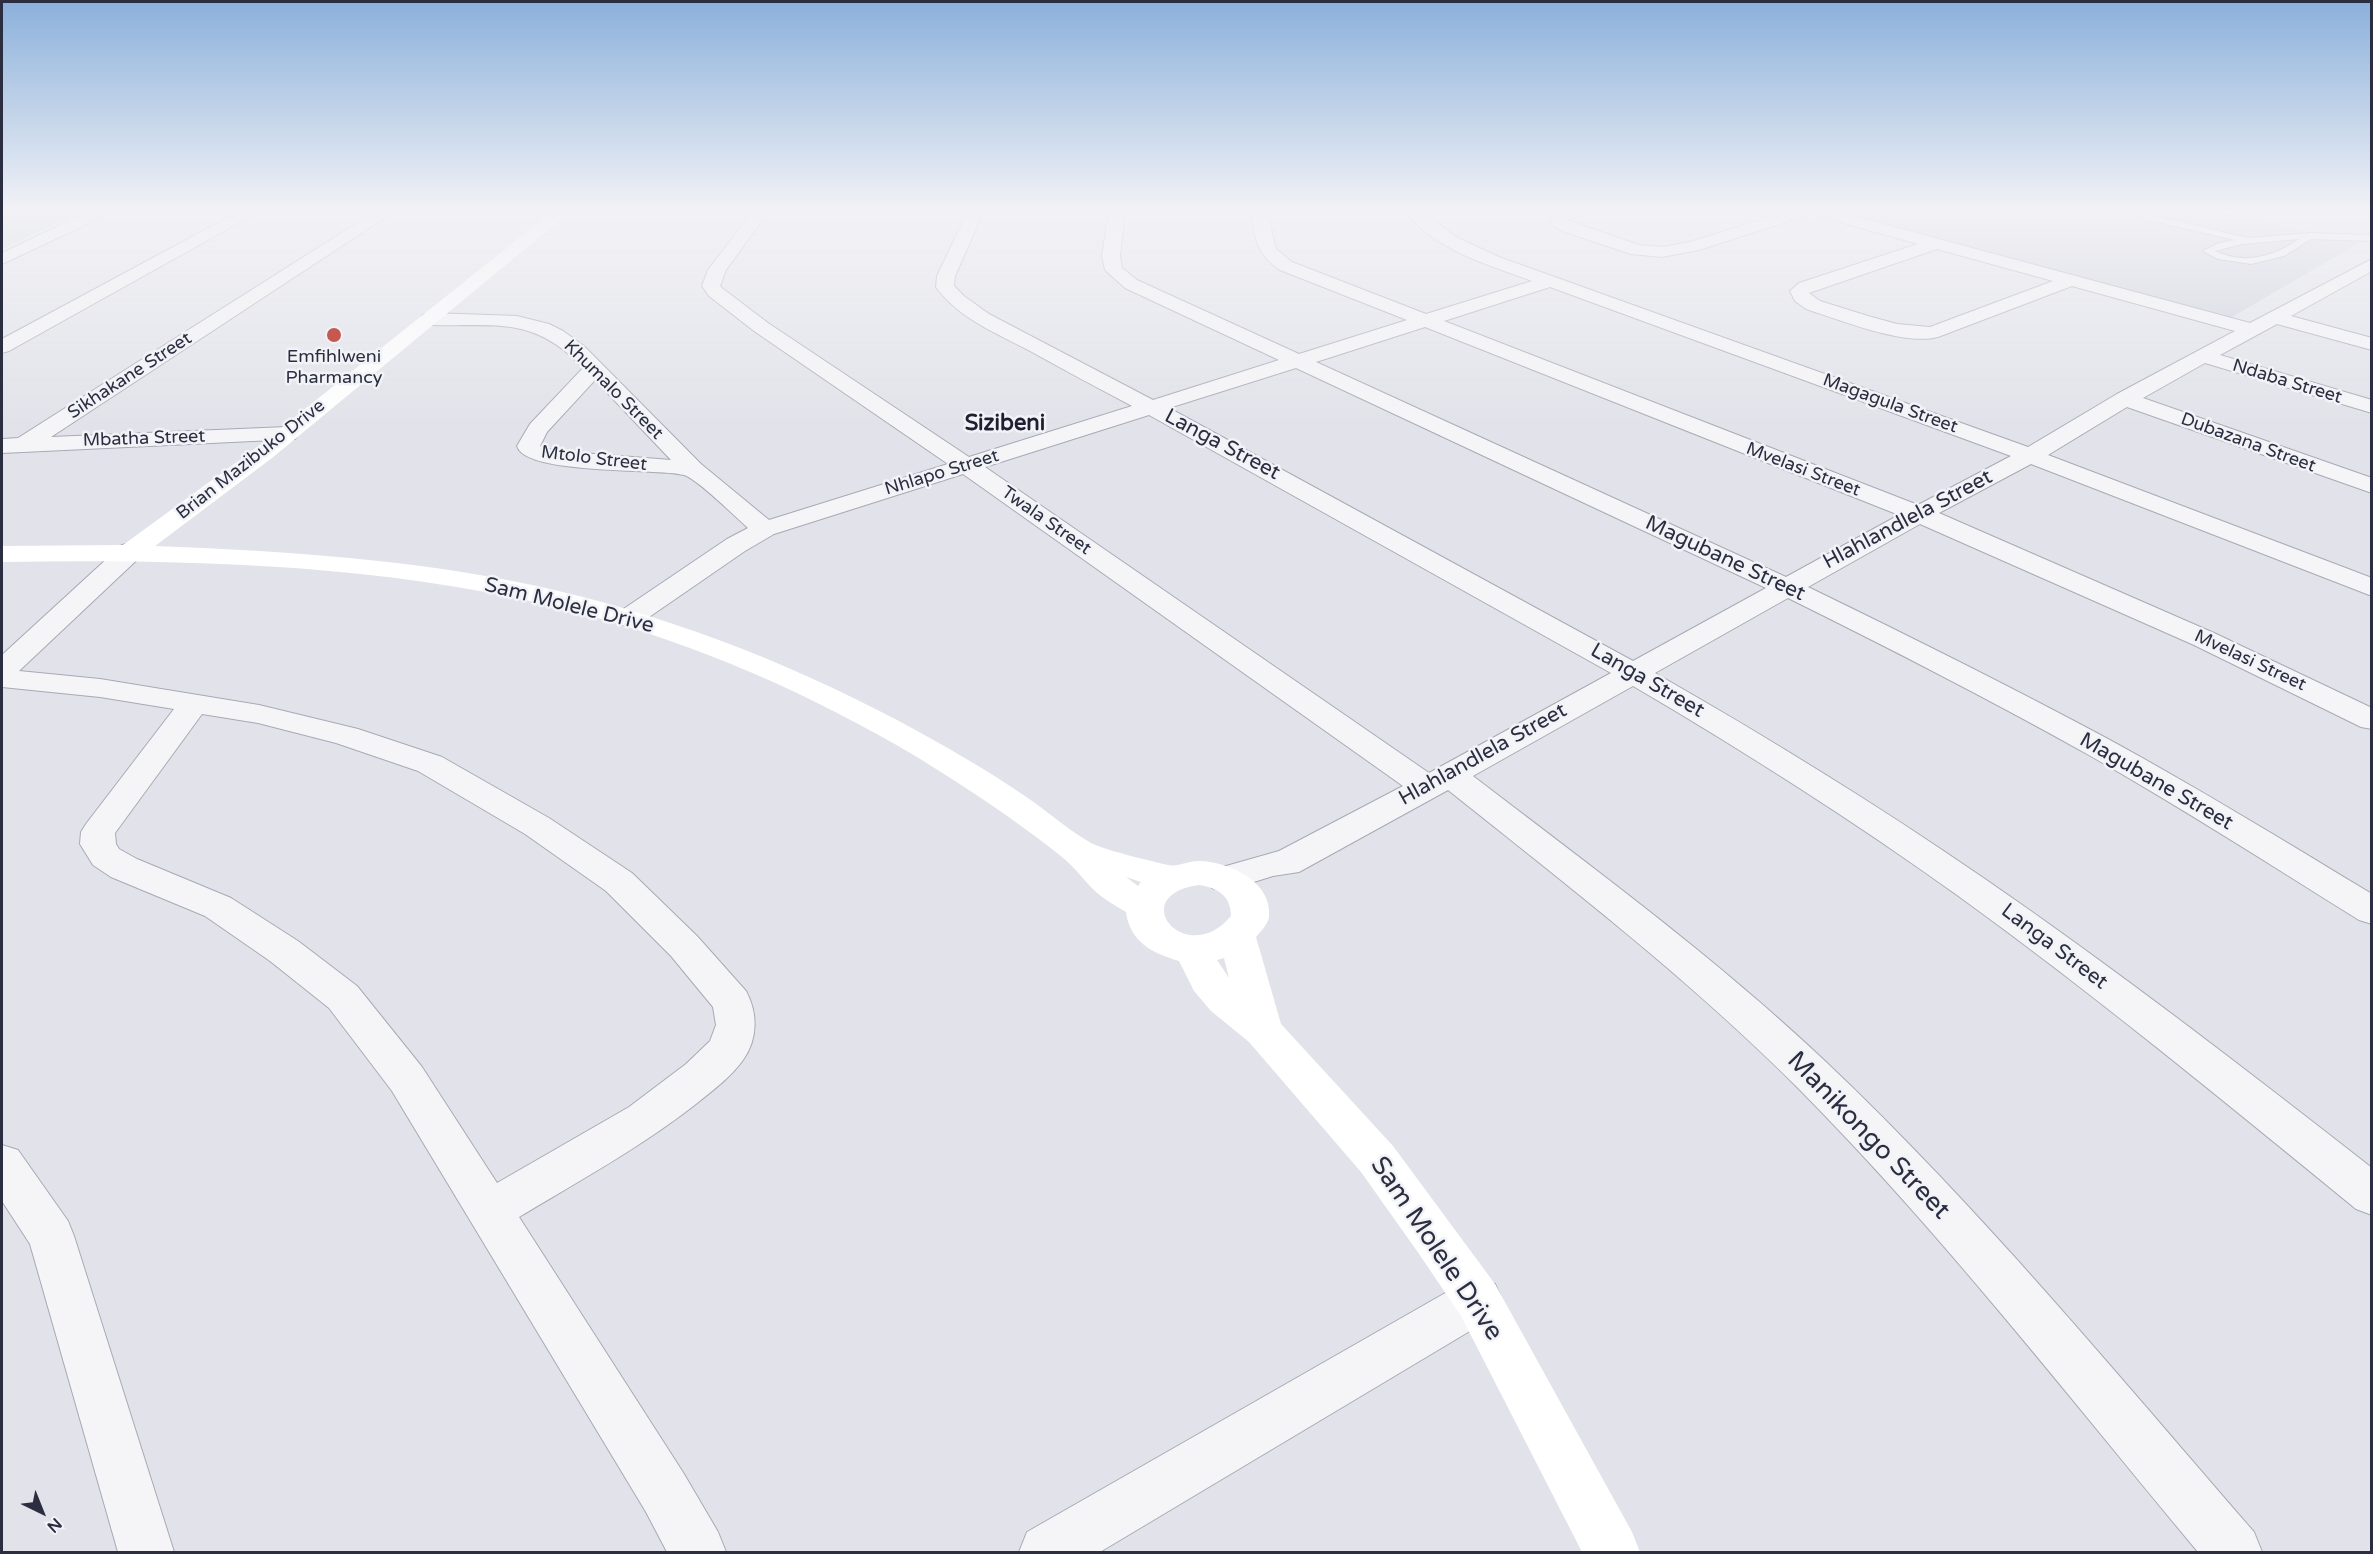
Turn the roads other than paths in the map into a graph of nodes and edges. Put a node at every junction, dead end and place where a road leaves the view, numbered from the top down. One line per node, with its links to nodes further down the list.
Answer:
1 (119, 284): 20 (street)
2 (274, 284): 28 (street, Sikhakane Street)
3 (475, 284): 16 (street, Brian Mazibuko Drive)
4 (712, 284): 31 (street, Twala Street)
5 (945, 284): 25 (street, Langa Street)
6 (1132, 284): 22 (street, Magubane Street)
7 (1329, 284): 17 (street, Mvelasi Street)
8 (1543, 284): 17 (street, Nhlapo Street)
9 (1552, 284): 30 (street, Magagula Street)
10 (1816, 284): 11 (street)
11 (2062, 284)
12 (2087, 284): 18 (street)
13 (2334, 284): 18 (street, Hlahlandlela Street)
14 (2354, 284): 15 (street)
15 (2372, 288)
16 (430, 320): 23 (street, Khumalo Street); 27 (street, Brian Mazibuko Drive)
17 (1424, 321): 22 (street, Nhlapo Street); 34 (street, Mvelasi Street)
18 (2262, 323): 19 (street); 21 (street, Hlahlandlela Street)
19 (2372, 344)
20 (2, 347)
21 (2202, 356): 24 (street, Hlahlandlela Street); 26 (street, Ndaba Street)
22 (1295, 361): 25 (street, Nhlapo Street); 38 (street, Magubane Street)
23 (594, 369): 32 (street, Khumalo Street); 32 (street, Mtolo Street)
24 (2125, 399): 30 (street, Hlahlandlela Street); 33 (street, Dubazana Street)
25 (1152, 407): 31 (street, Nhlapo Street); 42 (street, Langa Street)
26 (2372, 407)
27 (287, 434): 28 (street, Mbatha Street); 36 (street, Brian Mazibuko Drive)
28 (25, 444): 29 (street, Mbatha Street)
29 (2, 446)
30 (2031, 455): 34 (street, Hlahlandlela Street); 39 (street, Magagula Street)
31 (967, 465): 35 (street, Nhlapo Street); 46 (street, Twala Street)
32 (693, 470): 35 (street, Khumalo Street)
33 (2372, 486)
34 (1919, 514): 38 (street, Hlahlandlela Street); 45 (street, Mvelasi Street)
35 (765, 529): 40 (street, Nhlapo Street)
36 (131, 551): 37 (street, Sam Molele Drive); 40 (street, Sam Molele Drive); 41 (street, Brian Mazibuko Drive)
37 (2, 554)
38 (1786, 587): 42 (street, Hlahlandlela Street); 51 (street, Magubane Street)
39 (2372, 588)
40 (628, 618): 47 (street, Sam Molele Drive)
41 (2, 670)
42 (1633, 671): 46 (street, Hlahlandlela Street); 56 (street, Langa Street)
43 (2, 678): 44 (street)
44 (195, 702): 57 (street); 57 (street)
45 (2372, 720)
46 (1438, 781): 49 (street, Hlahlandlela Street); 63 (street, Manikongo Street)
47 (1080, 853): 48 (street, Sam Molele Drive); 50 (street, Sam Molele Drive)
48 (1172, 878): 49 (street, Sam Molele Drive); 50 (street)
49 (1237, 889): 52 (street)
50 (1144, 906): 53 (street)
51 (2372, 910)
52 (1237, 937): 53 (street); 54 (street, Sam Molele Drive)
53 (1192, 949): 54 (street, Sam Molele Drive)
54 (1263, 1031): 58 (street, Sam Molele Drive)
55 (2, 1164): 59 (street)
56 (2372, 1195)
57 (489, 1211): 60 (street)
58 (1478, 1300): 61 (street); 62 (street, Sam Molele Drive)
59 (146, 1552)
60 (698, 1552)
61 (1047, 1552)
62 (1612, 1552)
63 (2234, 1552)

